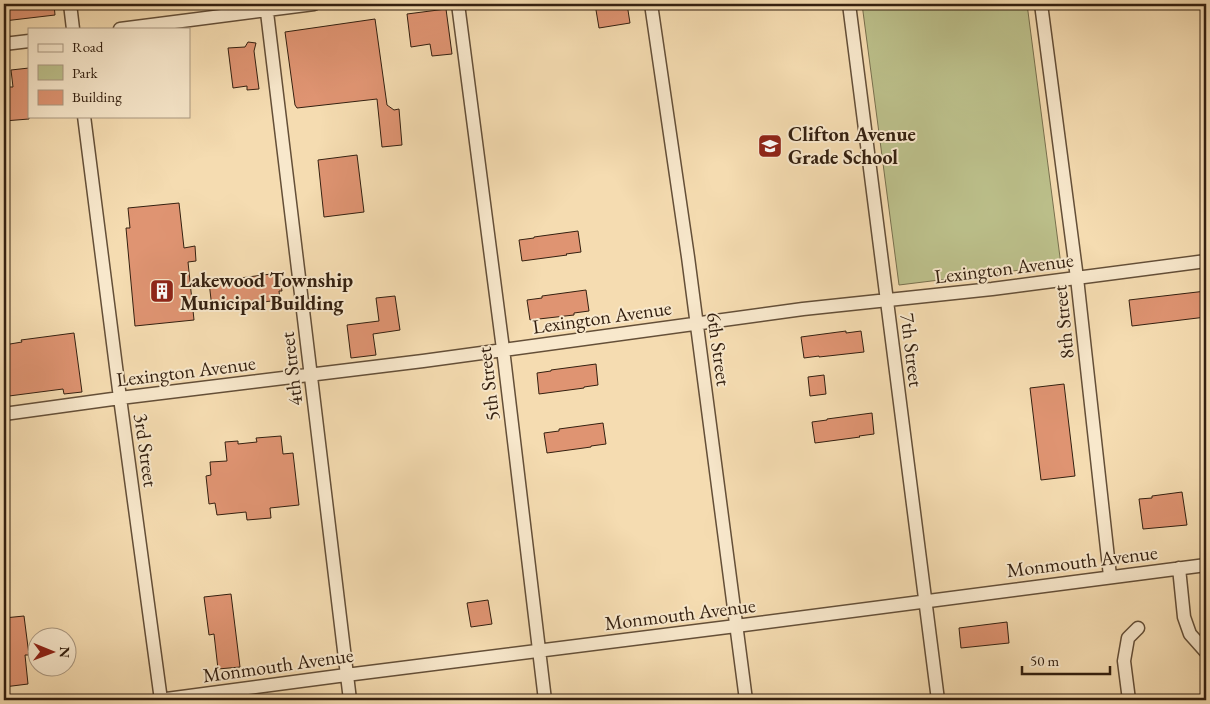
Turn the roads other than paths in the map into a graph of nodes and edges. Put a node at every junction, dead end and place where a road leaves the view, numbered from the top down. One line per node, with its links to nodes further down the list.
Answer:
1 (70, 4): 8 (street)
2 (314, 4): 7 (street)
3 (458, 4): 17 (street, 5th Street)
4 (651, 4): 16 (street, 6th Street)
5 (849, 4): 15 (street, 7th Street)
6 (1041, 4): 14 (street, 8th Street)
7 (266, 7): 9 (street); 18 (street, 4th Street)
8 (73, 28)
9 (127, 28)
10 (28, 41): 11 (street)
11 (4, 44)
12 (84, 118): 19 (street, 3rd Street)
13 (1206, 261): 14 (street, Lexington Avenue)
14 (1077, 278): 15 (street, Lexington Avenue); 23 (street, 8th Street)
15 (886, 300): 16 (street, Lexington Avenue); 24 (street, 7th Street)
16 (697, 323): 17 (street, Lexington Avenue); 25 (street, 6th Street)
17 (503, 349): 18 (street, Lexington Avenue); 27 (street, 5th Street)
18 (310, 374): 19 (street, Lexington Avenue); 29 (street, 4th Street)
19 (120, 398): 20 (street, Lexington Avenue); 30 (street, 3rd Street)
20 (4, 414)
21 (1206, 564): 22 (street, Monmouth Avenue)
22 (1179, 568): 23 (street, Monmouth Avenue); 28 (street)
23 (1110, 576): 24 (street, Monmouth Avenue)
24 (925, 601): 25 (street, Monmouth Avenue); 34 (street, 7th Street)
25 (736, 626): 27 (street, Monmouth Avenue); 33 (street, 6th Street)
26 (1138, 628): 35 (street)
27 (539, 651): 29 (street, Monmouth Avenue); 32 (street, 5th Street)
28 (1206, 652)
29 (346, 675): 30 (street, Monmouth Avenue); 31 (street, 4th Street)
30 (160, 700)
31 (350, 700)
32 (545, 700)
33 (746, 700)
34 (938, 700)
35 (1129, 700)

